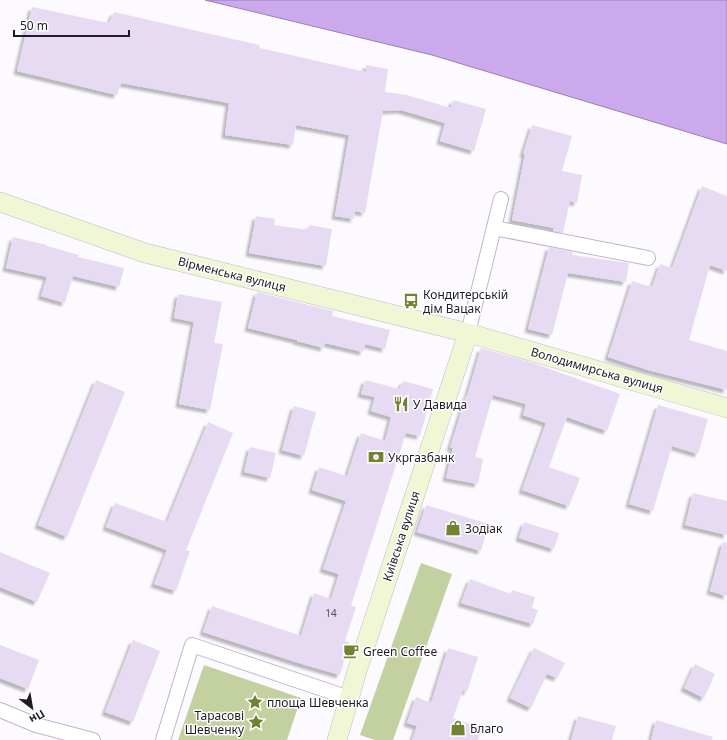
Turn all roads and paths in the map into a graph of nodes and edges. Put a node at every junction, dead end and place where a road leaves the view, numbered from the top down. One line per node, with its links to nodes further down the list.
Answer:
1 (501, 199): 3 (street)
2 (0, 202): 5 (main road, Вірменська вулиця)
3 (494, 228): 4 (street); 5 (street)
4 (648, 258)
5 (468, 333): 6 (main road, Володимирська вулиця); 7 (main road, Київська вулиця)
6 (727, 408)
7 (349, 698): 10 (street); 11 (main road, Київська вулиця)
8 (0, 710): 9 (street)
9 (93, 740)
10 (163, 740)
11 (337, 740)

